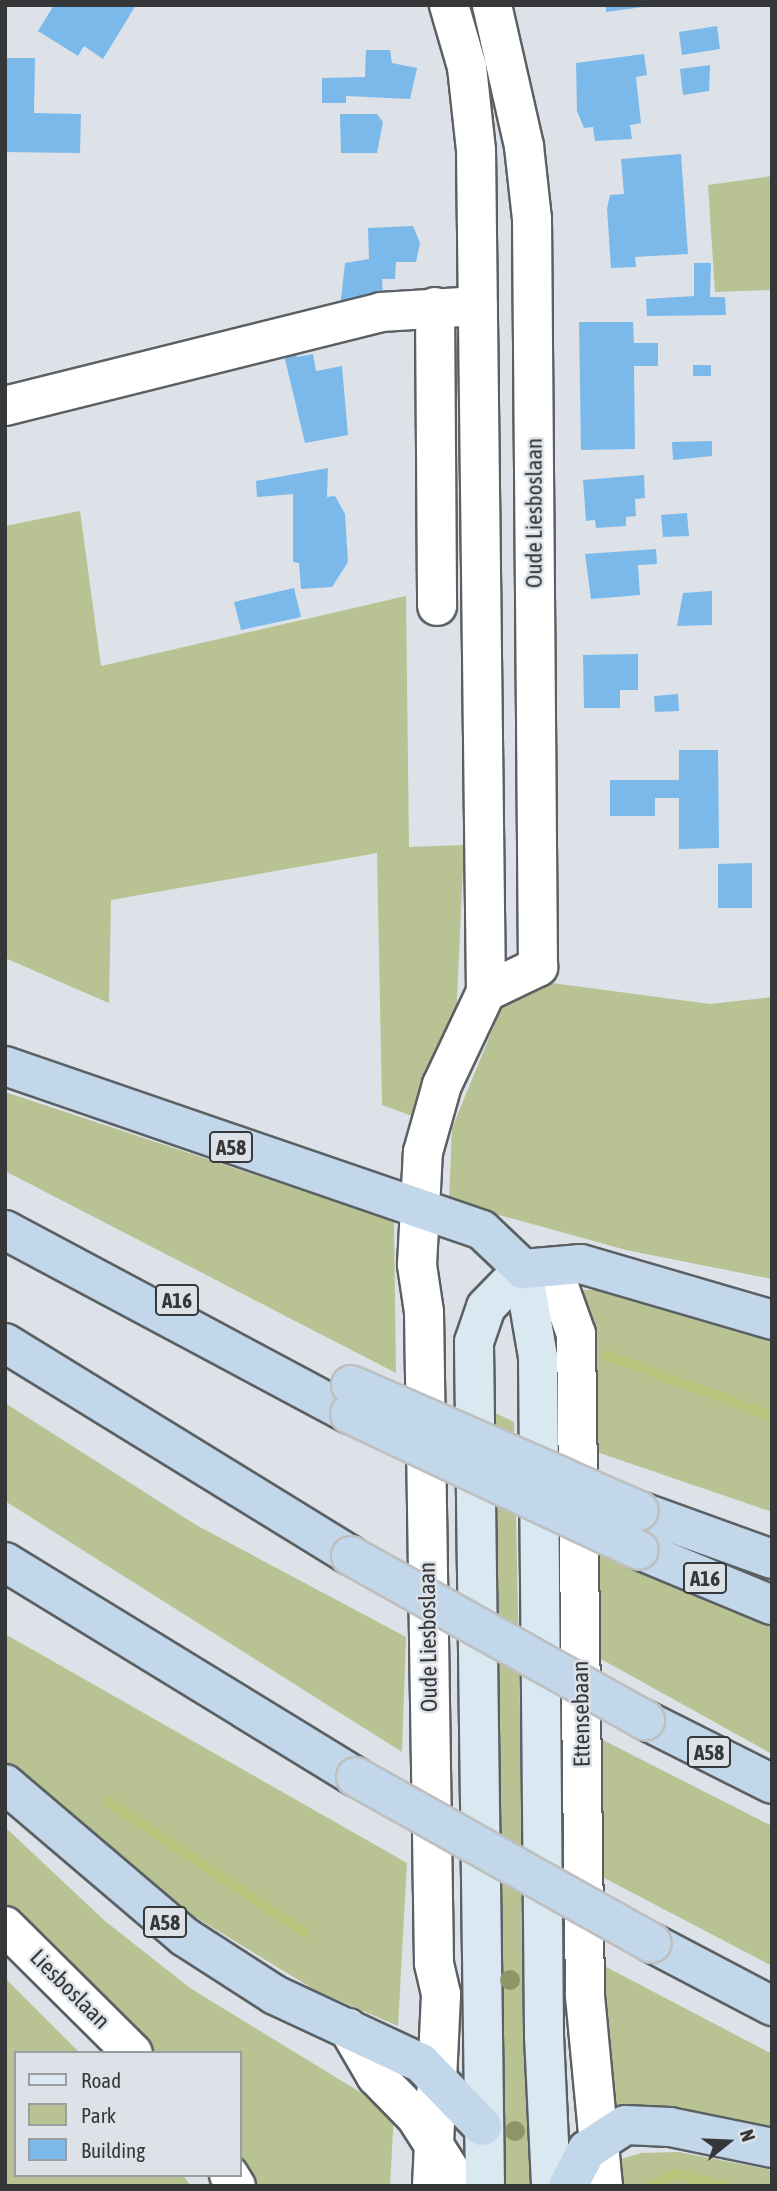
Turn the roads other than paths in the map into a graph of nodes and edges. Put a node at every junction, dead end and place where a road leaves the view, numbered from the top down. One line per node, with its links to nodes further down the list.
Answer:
1 (449, 5): 3 (street, Oude Liesboslaan)
2 (492, 5): 7 (street, Oude Liesboslaan)
3 (478, 306): 4 (street); 7 (street, Oude Liesboslaan)
4 (435, 307): 5 (street); 6 (street)
5 (5, 406)
6 (437, 606)
7 (486, 992): 10 (street, Oude Liesboslaan)
8 (5, 1066): 10 (highway, A58)
9 (5, 1210): 15 (highway, A16)
10 (429, 1213): 12 (highway); 25 (street, Oude Liesboslaan)
11 (5, 1230): 15 (highway)
12 (523, 1269): 13 (highway); 26 (main road); 28 (street, Ettensebaan); 34 (main road, Ettensebaan)
13 (772, 1320)
14 (5, 1343): 20 (highway, A58, bridge)
15 (351, 1400): 16 (highway, A16, bridge); 18 (highway, A16, bridge)
16 (772, 1559)
17 (5, 1562): 22 (highway, bridge)
18 (772, 1605)
19 (5, 1784): 23 (highway, A58)
20 (772, 1784)
21 (5, 1926): 24 (street, Liesboslaan)
22 (772, 2006)
23 (348, 2028): 25 (highway, A58); 27 (street)
24 (131, 2051)
25 (430, 2069): 26 (highway); 27 (street, Oude Liesboslaan)
26 (482, 2126): 33 (main road)
27 (424, 2128): 30 (street, Oude Liesboslaan); 31 (street, Oude Liesboslaan); 32 (street)
28 (597, 2139): 29 (highway); 35 (highway); 36 (street, Ettensebaan)
29 (772, 2148)
30 (411, 2186)
31 (432, 2186)
32 (460, 2186)
33 (485, 2186)
34 (551, 2186)
35 (568, 2186)
36 (603, 2186)

